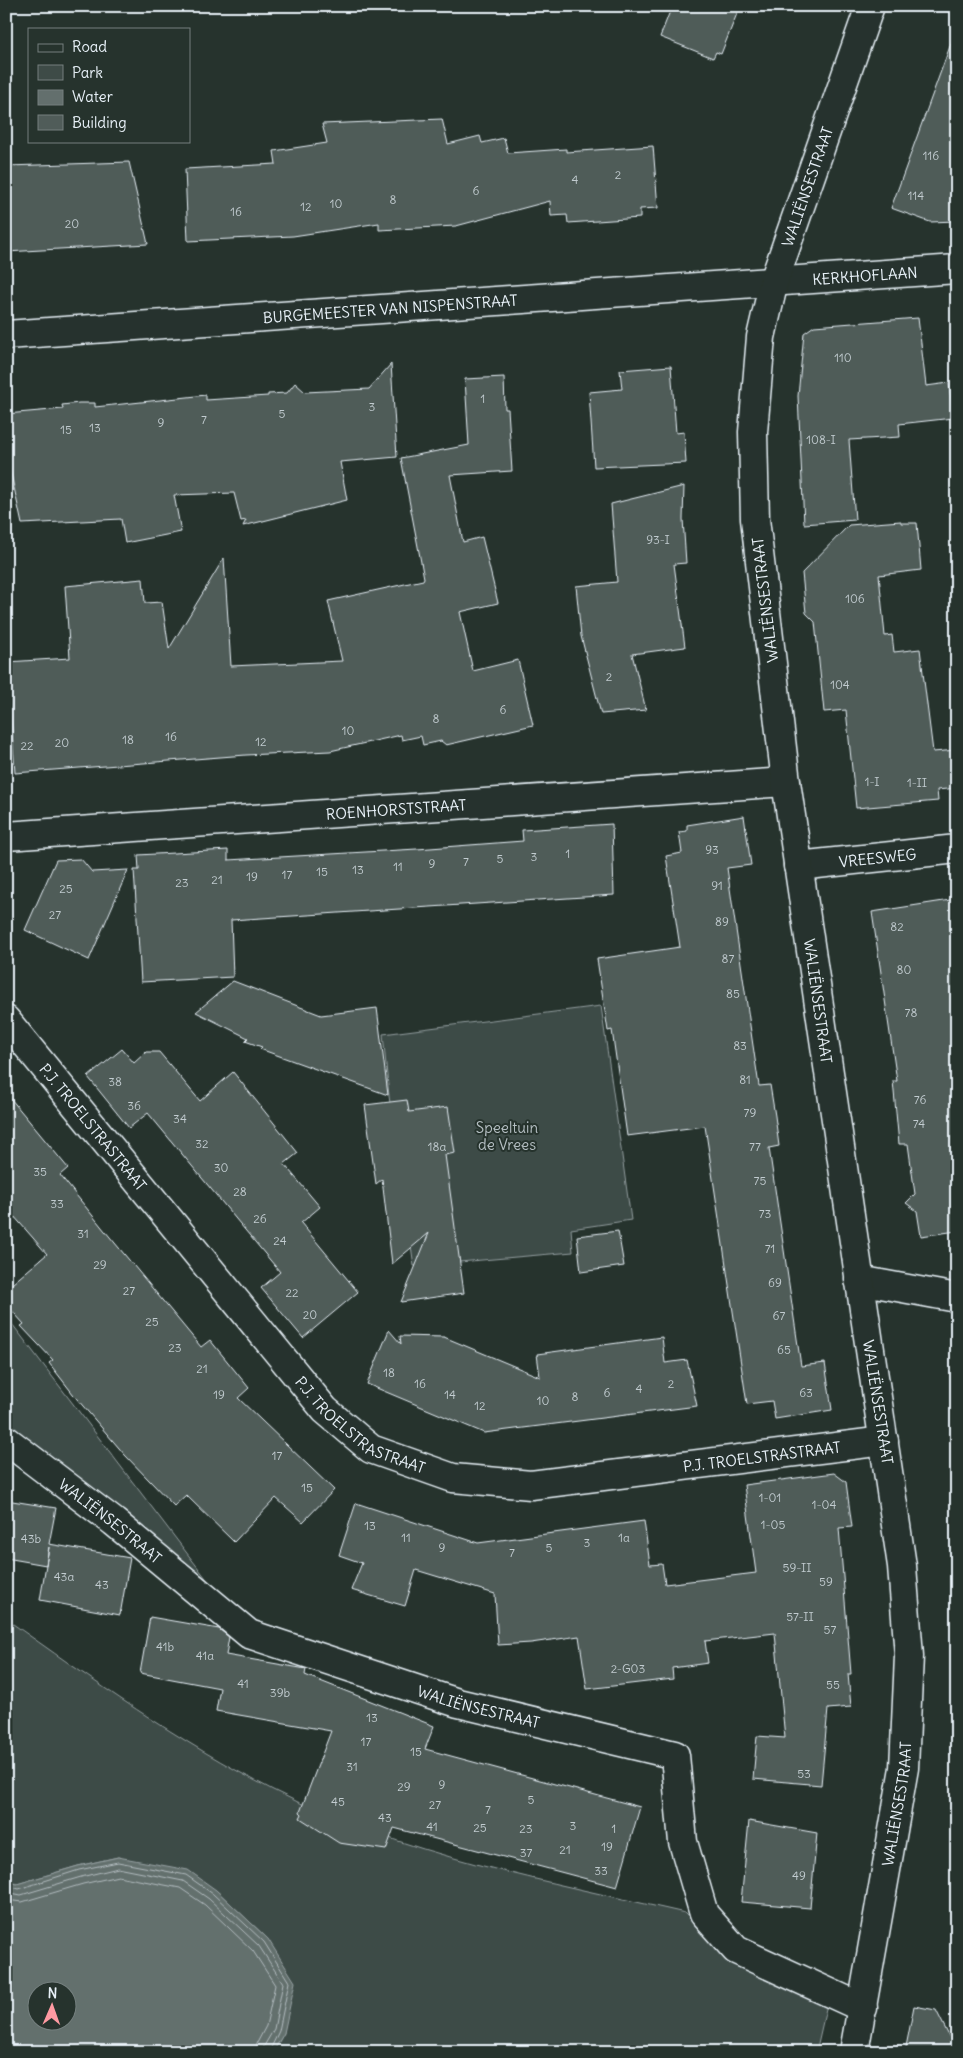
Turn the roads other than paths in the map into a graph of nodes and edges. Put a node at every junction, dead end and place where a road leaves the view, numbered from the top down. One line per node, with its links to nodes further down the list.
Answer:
1 (870, 6): 3 (street, WALIËNSESTRAAT)
2 (957, 269): 3 (street, KERKHOFLAAN)
3 (774, 280): 4 (street, BURGEMEESTER VAN NISPENSTRAAT); 5 (street, WALIËNSESTRAAT)
4 (6, 335)
5 (786, 782): 6 (street, ROENHORSTSTRAAT); 8 (street, WALIËNSESTRAAT)
6 (6, 836)
7 (957, 849): 8 (street, VREESWEG)
8 (798, 866): 10 (street, WALIËNSESTRAAT)
9 (6, 1020): 13 (street, P.J. TROELSTRASTRAAT)
10 (859, 1280): 11 (street); 13 (street, WALIËNSESTRAAT)
11 (957, 1298)
12 (6, 1440): 14 (street, WALIËNSESTRAAT)
13 (884, 1440): 14 (street, WALIËNSESTRAAT)
14 (863, 2008): 15 (street, WALIËNSESTRAAT)
15 (854, 2052)

